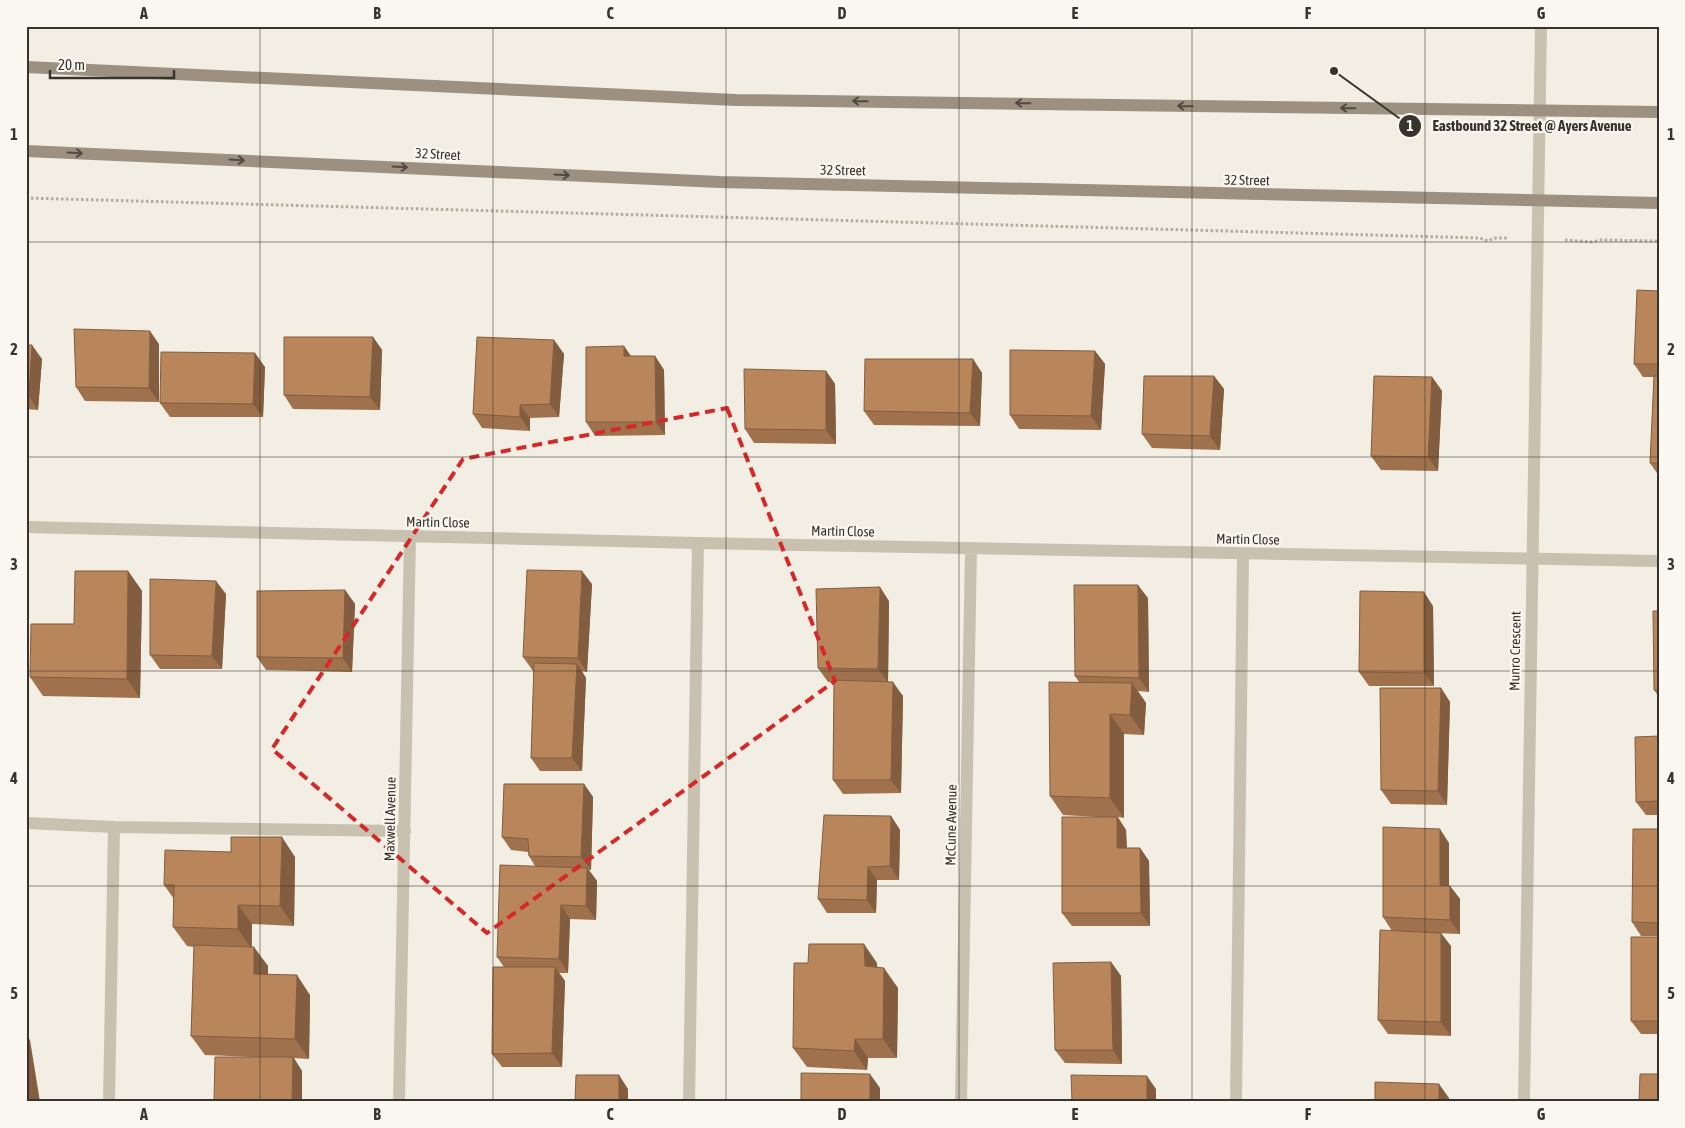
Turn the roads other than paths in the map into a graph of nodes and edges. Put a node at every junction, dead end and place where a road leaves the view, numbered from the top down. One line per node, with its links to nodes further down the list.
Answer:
1 (1541, 26): 3 (street, Munro Crescent)
2 (26, 67): 3 (main road, one-way to 2)
3 (1540, 111): 4 (main road); 6 (street, Munro Crescent)
4 (1659, 112)
5 (26, 151): 6 (main road, 32 Street, one-way to 6)
6 (1538, 202): 7 (main road, 32 Street); 13 (street, Munro Crescent)
7 (1659, 203)
8 (26, 526): 9 (street, Martin Close)
9 (410, 536): 10 (street, Martin Close); 17 (street, Maxwell Avenue)
10 (698, 543): 11 (street, Martin Close); 20 (street)
11 (971, 548): 12 (street, Martin Close); 21 (street, McCune Avenue)
12 (1243, 554): 13 (street, Martin Close); 22 (street)
13 (1532, 559): 14 (street, Martin Close); 23 (street, Munro Crescent)
14 (1659, 561)
15 (26, 823): 16 (street)
16 (114, 827): 17 (street); 18 (street)
17 (405, 831): 19 (street, Maxwell Avenue)
18 (109, 1102)
19 (400, 1102)
20 (688, 1102)
21 (961, 1102)
22 (1236, 1102)
23 (1524, 1102)

